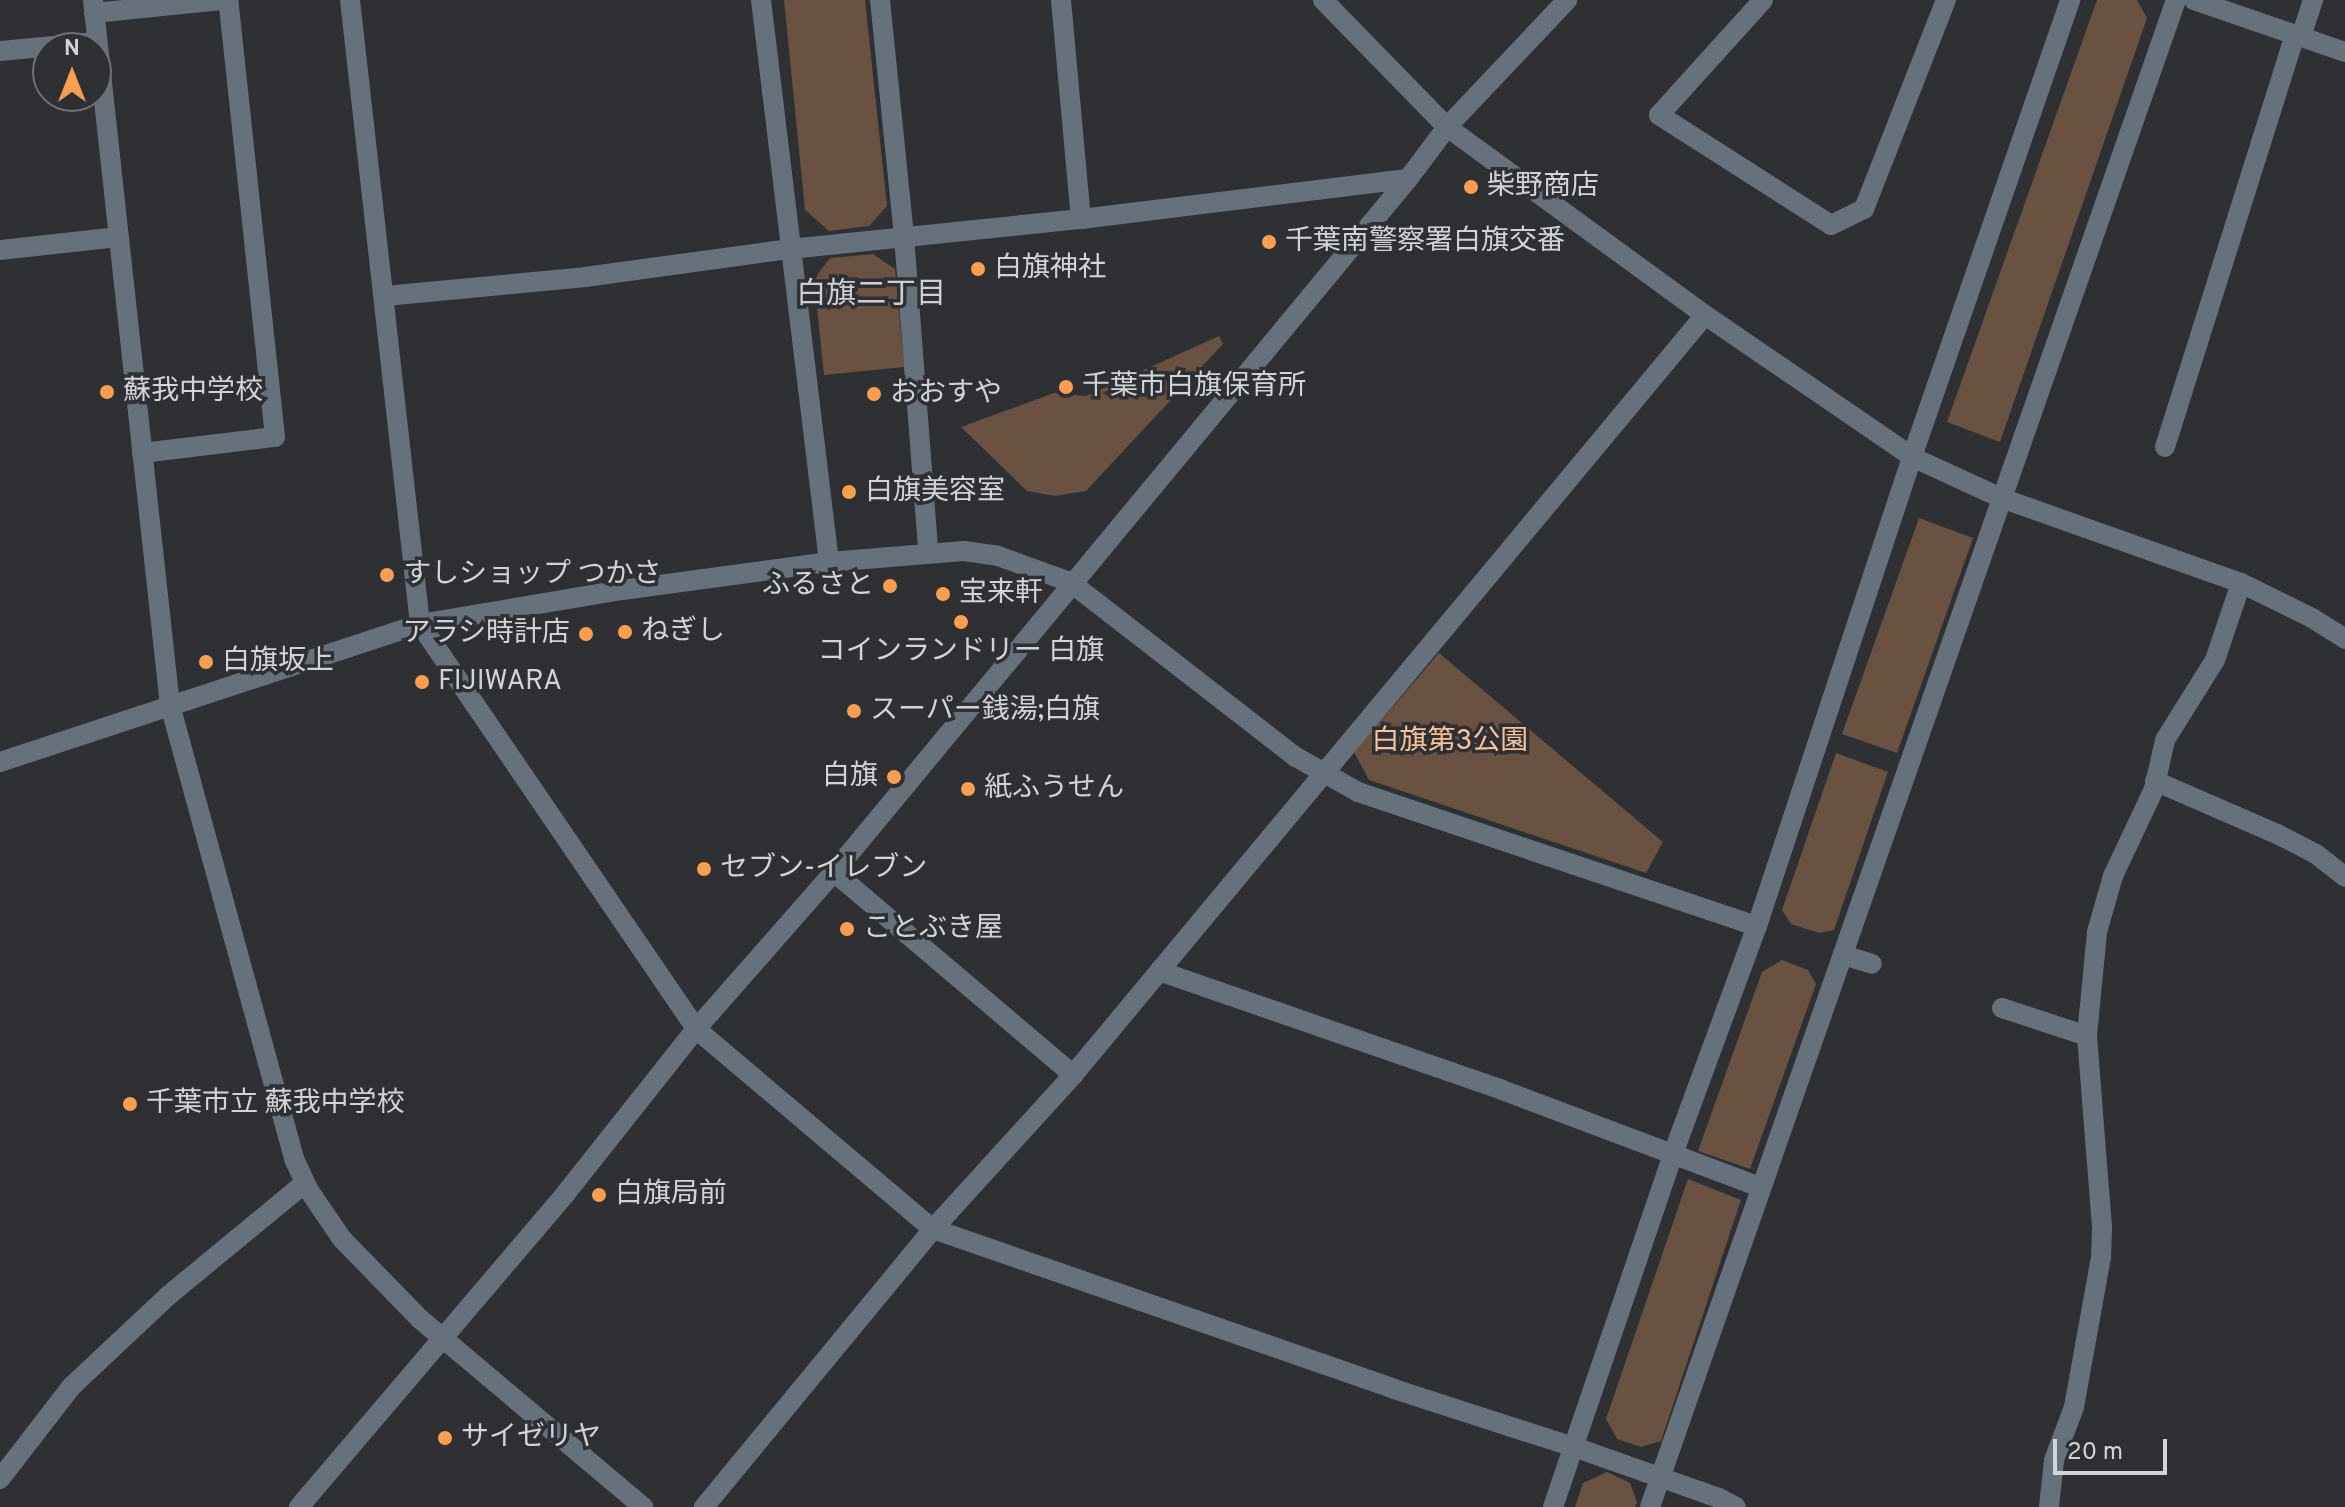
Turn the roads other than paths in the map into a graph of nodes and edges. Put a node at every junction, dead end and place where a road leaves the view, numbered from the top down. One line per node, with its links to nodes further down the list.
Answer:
1 (226, 0): 14 (street); 31 (street)
2 (350, 0): 28 (street)
3 (761, 0): 26 (street)
4 (880, 0): 24 (street)
5 (1061, 0): 23 (street)
6 (1323, 0): 21 (street)
7 (1567, 0): 21 (street)
8 (1763, 0): 9 (street)
9 (1946, 0)
10 (2070, 0): 32 (street)
11 (2176, 0): 33 (street)
12 (2194, 0): 16 (street)
13 (2313, 0): 16 (street)
14 (93, 7): 15 (street)
15 (96, 32)
16 (2298, 36): 19 (street); 30 (street)
17 (32, 48): 18 (street)
18 (0, 51)
19 (2345, 52)
20 (105, 112): 25 (street)
21 (1447, 127): 22 (street); 29 (street)
22 (1408, 179): 23 (street); 36 (street)
23 (1081, 219): 24 (street)
24 (904, 236): 26 (street); 34 (street)
25 (118, 237): 27 (street); 31 (street)
26 (790, 249): 28 (street); 35 (street)
27 (0, 250)
28 (385, 296): 38 (street)
29 (1705, 315): 32 (street); 42 (street)
30 (2165, 447)
31 (142, 453): 40 (street)
32 (1912, 457): 33 (street); 46 (street)
33 (2001, 498): 37 (street); 47 (street)
34 (928, 551): 35 (street); 36 (street)
35 (829, 562): 38 (street)
36 (1070, 582): 42 (street); 44 (street)
37 (2241, 583): 39 (street); 43 (street)
38 (420, 624): 40 (street); 51 (street)
39 (2345, 639)
40 (170, 705): 41 (street); 55 (street)
41 (0, 762)
42 (1322, 774): 46 (street); 49 (street)
43 (2155, 781): 45 (street); 52 (street)
44 (834, 872): 51 (street); 53 (street)
45 (2345, 877)
46 (1757, 926): 54 (street)
47 (1843, 955): 48 (street); 56 (street)
48 (1872, 964)
49 (1159, 971): 53 (street); 54 (street)
50 (2002, 1008): 52 (street)
51 (696, 1029): 57 (street); 58 (street)
52 (2087, 1036): 68 (street)
53 (1073, 1075): 57 (street)
54 (1673, 1154): 56 (street); 59 (street)
55 (305, 1183): 58 (street); 61 (street)
56 (1760, 1187): 60 (street)
57 (933, 1229): 59 (street); 64 (street)
58 (444, 1339): 62 (street); 63 (street)
59 (1574, 1447): 60 (street); 65 (street)
60 (1660, 1478): 66 (street); 67 (street)
61 (0, 1479)
62 (299, 1507)
63 (643, 1507)
64 (704, 1507)
65 (1553, 1507)
66 (1650, 1507)
67 (1736, 1507)
68 (2049, 1507)

